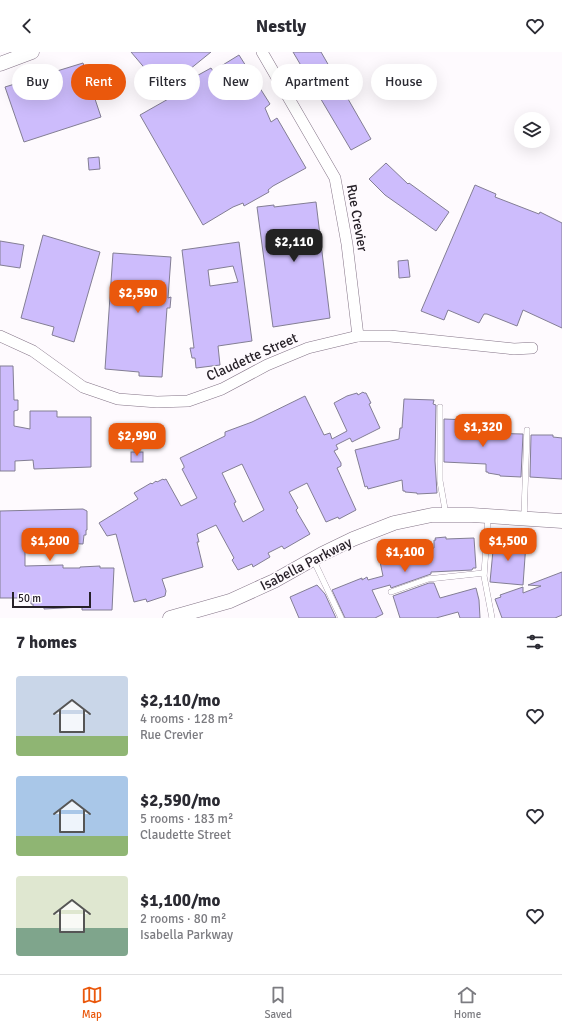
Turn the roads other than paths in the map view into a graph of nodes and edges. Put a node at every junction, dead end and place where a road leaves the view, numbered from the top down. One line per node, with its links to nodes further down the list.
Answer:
1 (32, 52): 3 (street)
2 (262, 52): 5 (street, Rue Crevier)
3 (0, 64)
4 (0, 336): 5 (street, Claudette Street)
5 (358, 336): 6 (street, Claudette Street)
6 (532, 348)
7 (440, 407): 9 (lane)
8 (527, 430): 11 (lane)
9 (446, 515): 10 (street, Isabella Parkway); 13 (street, Isabella Parkway)
10 (488, 516): 11 (street, Isabella Parkway); 14 (lane)
11 (524, 518): 12 (street, Isabella Parkway)
12 (562, 521)
13 (313, 559): 16 (street, Isabella Parkway); 17 (lane)
14 (484, 573): 15 (lane); 18 (lane)
15 (391, 592)
16 (170, 618)
17 (342, 618)
18 (492, 618)

